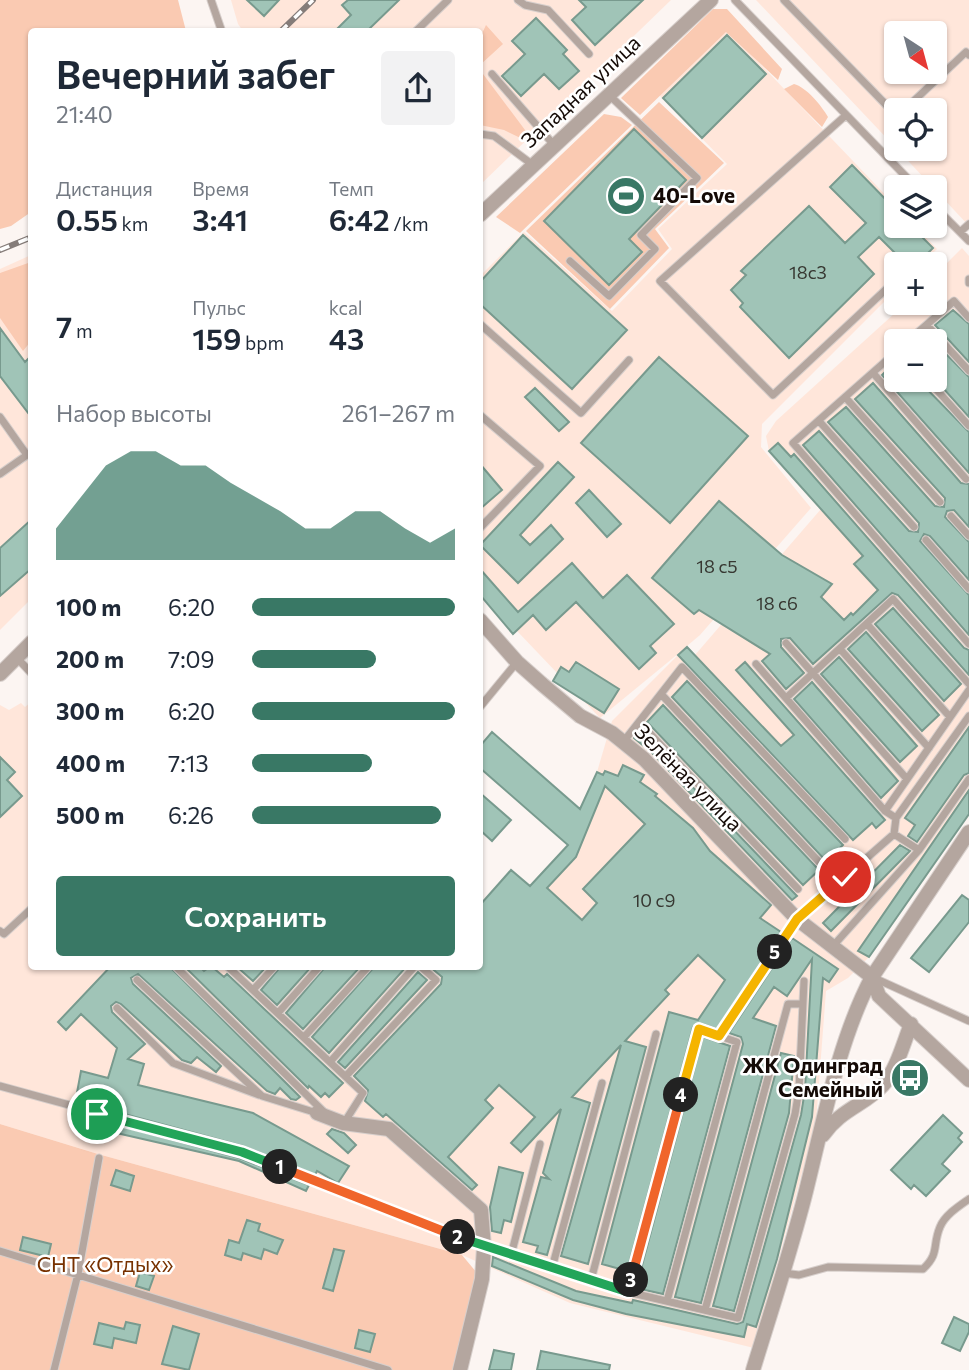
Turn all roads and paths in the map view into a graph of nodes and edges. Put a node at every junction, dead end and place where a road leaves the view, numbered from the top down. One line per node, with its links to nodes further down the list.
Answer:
1 (211, 0): 7 (lane)
2 (448, 0): 8 (lane)
3 (518, 0): 9 (lane)
4 (711, 0): 12 (street, Западная улица)
5 (735, 0): 15 (lane)
6 (784, 0): 14 (lane)
7 (221, 28)
8 (419, 28)
9 (589, 54)
10 (969, 55): 13 (lane)
11 (492, 74): 17 (lane)
12 (609, 94): 17 (street, Западная улица); 25 (lane)
13 (917, 98)
14 (884, 103)
15 (845, 116): 19 (lane); 26 (lane)
16 (483, 134): 18 (lane)
17 (554, 145): 18 (street, Западная улица)
18 (533, 165): 20 (street, Западная улица)
19 (904, 175)
20 (483, 212)
21 (947, 219): 23 (lane)
22 (969, 224): 23 (lane)
23 (960, 232): 24 (lane)
24 (969, 241)
25 (570, 261)
26 (884, 291)
27 (969, 318): 28 (lane)
28 (927, 325): 30 (lane); 33 (lane)
29 (483, 327): 31 (lane)
30 (922, 329)
31 (629, 360)
32 (884, 363): 34 (lane)
33 (969, 371)
34 (873, 373): 36 (lane); 42 (lane)
35 (939, 392): 40 (lane)
36 (845, 397): 39 (lane); 43 (lane)
37 (0, 417): 41 (lane)
38 (483, 418): 45 (lane)
39 (819, 421): 46 (lane); 53 (lane)
40 (969, 426)
41 (0, 474)
42 (966, 479)
43 (940, 502)
44 (951, 516): 47 (lane)
45 (483, 525)
46 (914, 527)
47 (969, 536)
48 (926, 540): 49 (lane)
49 (969, 589)
50 (483, 623): 57 (street, Зелёная улица)
51 (867, 624): 55 (lane); 62 (lane); 68 (lane)
52 (786, 643): 60 (lane)
53 (969, 644)
54 (28, 646): 56 (street)
55 (840, 649): 60 (lane); 71 (lane)
56 (16, 658): 59 (lane); 61 (street)
57 (517, 662): 66 (lane); 70 (street, Зелёная улица)
58 (756, 664): 65 (lane)
59 (28, 670)
60 (813, 673): 65 (lane); 72 (lane)
61 (0, 674)
62 (969, 684)
63 (969, 690): 68 (lane)
64 (661, 694): 69 (lane); 78 (lane); 80 (lane)
65 (786, 698): 74 (lane)
66 (483, 703)
67 (969, 716): 75 (lane)
68 (950, 717): 71 (lane)
69 (639, 722): 70 (lane); 81 (lane)
70 (624, 741): 83 (street, Зелёная улица)
71 (929, 748): 72 (lane)
72 (907, 779): 74 (lane)
73 (969, 779): 79 (lane)
74 (885, 811): 75 (lane)
75 (896, 818): 77 (lane)
76 (969, 832): 93 (street)
77 (894, 834): 79 (lane); 83 (lane)
78 (845, 839)
79 (919, 850): 85 (lane)
80 (821, 864)
81 (798, 889)
82 (28, 912): 84 (lane)
83 (797, 919): 85 (street, Зелёная улица); 103 (lane)
84 (0, 931)
85 (833, 946): 93 (street, Зелёная улица)
86 (179, 970): 112 (lane)
87 (232, 970): 96 (lane)
88 (271, 970): 96 (lane)
89 (316, 970): 99 (lane)
90 (365, 970): 104 (lane)
91 (414, 970): 105 (lane)
92 (423, 970): 106 (lane)
93 (872, 977): 100 (lane); 101 (street, Зелёная улица); 114 (street)
94 (137, 980): 110 (lane)
95 (804, 981): 97 (lane)
96 (253, 990): 99 (lane)
97 (802, 1004): 126 (lane); 126 (lane)
98 (117, 1007): 110 (lane)
99 (278, 1013): 104 (lane)
100 (969, 1021)
101 (911, 1024): 107 (street, Зелёная улица); 114 (street)
102 (656, 1034): 123 (lane)
103 (719, 1036): 124 (lane); 125 (lane)
104 (304, 1037): 105 (lane)
105 (330, 1062): 106 (lane)
106 (346, 1076): 112 (lane)
107 (969, 1080)
108 (602, 1083): 120 (lane)
109 (0, 1086): 117 (lane)
110 (262, 1096): 111 (lane)
111 (317, 1113): 112 (street)
112 (338, 1122): 117 (street)
113 (540, 1144): 119 (lane)
114 (817, 1145): 121 (street)
115 (99, 1158): 122 (lane)
116 (969, 1199): 121 (lane)
117 (484, 1247): 119 (lane); 129 (street)
118 (0, 1251): 122 (lane)
119 (511, 1255): 120 (lane)
120 (552, 1268): 123 (lane)
121 (783, 1273): 130 (street)
122 (78, 1274): 127 (lane); 128 (lane)
123 (591, 1280): 124 (lane)
124 (628, 1292): 125 (lane)
125 (667, 1301): 126 (lane)
126 (705, 1310)
127 (54, 1370)
128 (388, 1370)
129 (460, 1370)
130 (753, 1370)

